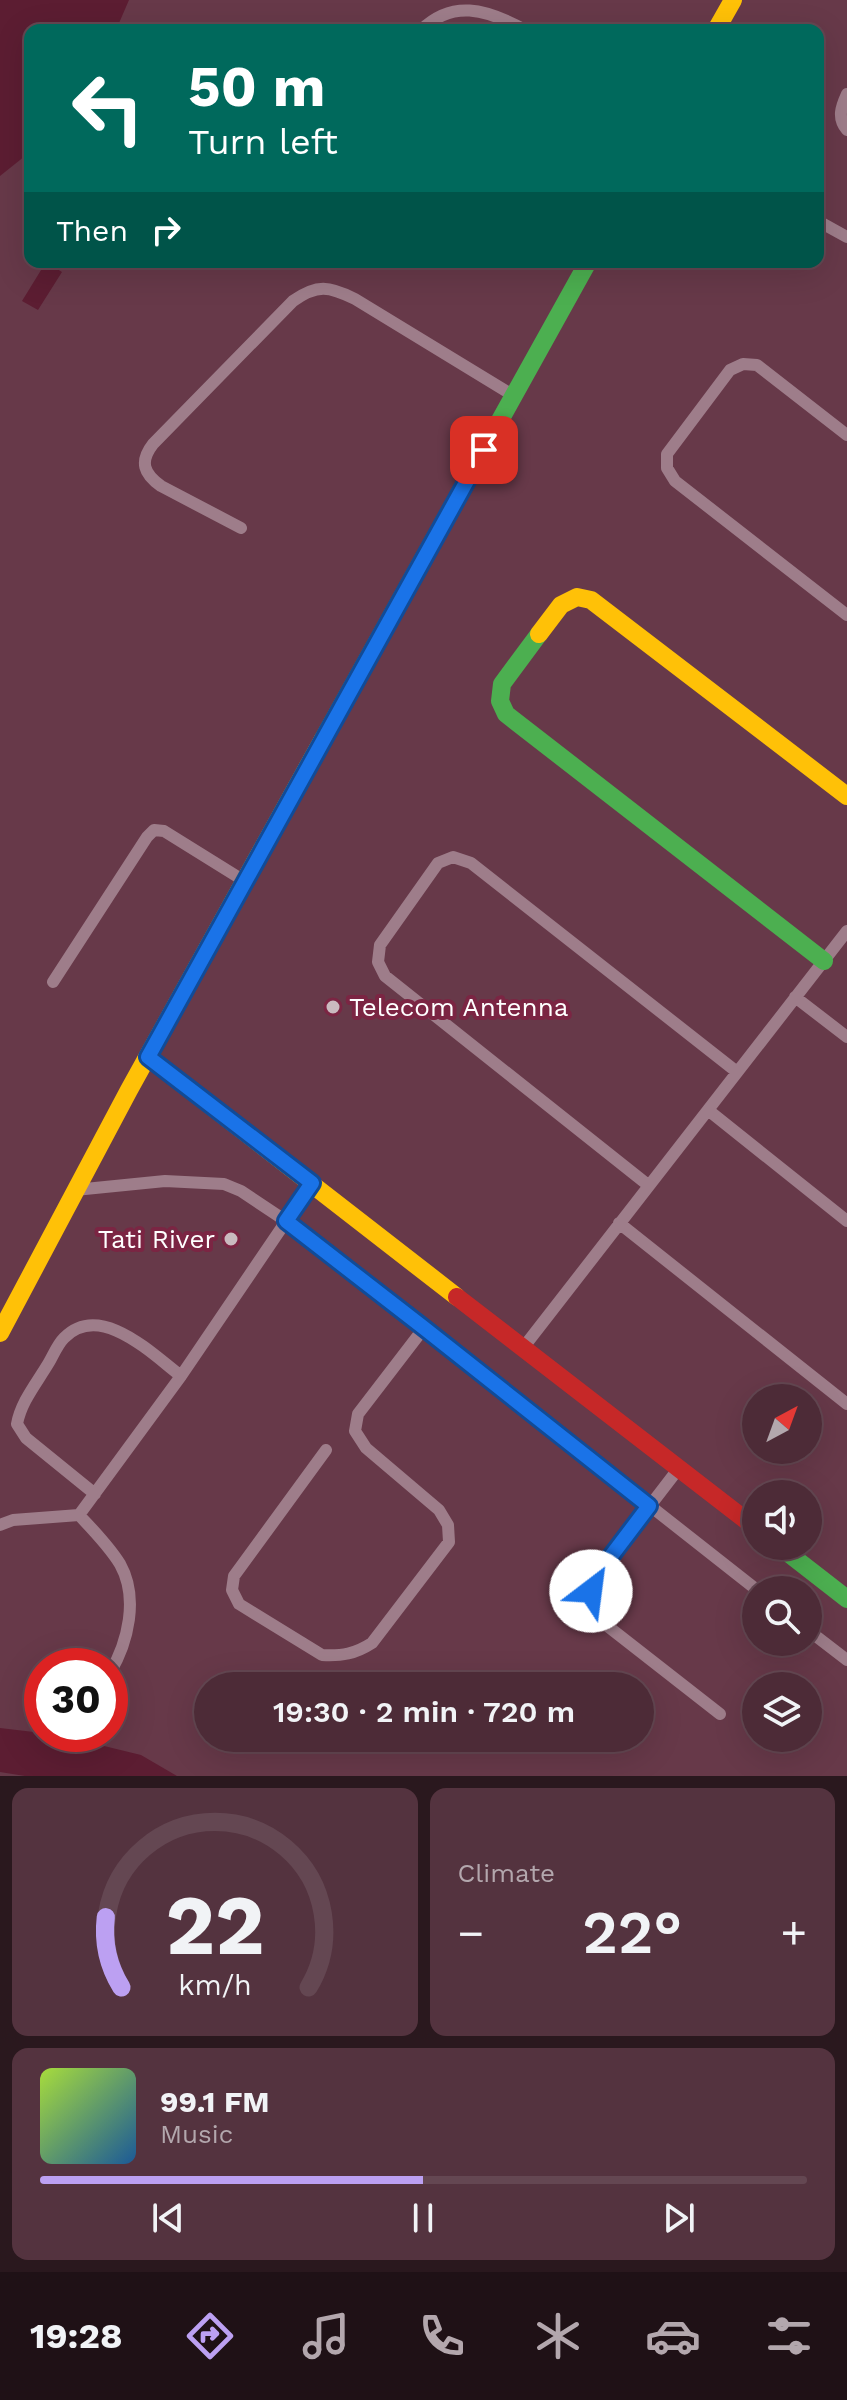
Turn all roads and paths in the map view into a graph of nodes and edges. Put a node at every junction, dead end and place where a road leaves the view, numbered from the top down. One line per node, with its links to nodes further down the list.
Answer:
1 (733, 0): 4 (street)
2 (424, 24): 3 (street)
3 (514, 24)
4 (719, 24)
5 (847, 94): 6 (street)
6 (847, 130)
7 (824, 224): 8 (street)
8 (847, 237)
9 (585, 268): 10 (street)
10 (514, 396): 12 (street); 15 (street)
11 (847, 435): 13 (street)
12 (241, 528)
13 (847, 615)
14 (847, 796): 17 (street)
15 (246, 882): 18 (street); 21 (street)
16 (847, 931): 17 (street)
17 (824, 961): 19 (street)
18 (53, 982)
19 (795, 997): 20 (street); 22 (street)
20 (847, 1037)
21 (148, 1057): 24 (street); 26 (street)
22 (737, 1072): 23 (street); 25 (street)
23 (708, 1110): 25 (street); 28 (street)
24 (312, 1183): 27 (street); 32 (street)
25 (648, 1185): 29 (street)
26 (75, 1190): 27 (street); 31 (street)
27 (286, 1221): 30 (street); 33 (street)
28 (847, 1221)
29 (619, 1223): 32 (street); 34 (street)
30 (424, 1328): 35 (street); 38 (street)
31 (0, 1333)
32 (523, 1348): 36 (street)
33 (181, 1376): 37 (street); 37 (street)
34 (847, 1404)
35 (326, 1450)
36 (679, 1468): 38 (street); 40 (street)
37 (95, 1494): 39 (street)
38 (649, 1506): 43 (street); 48 (street)
39 (79, 1515): 41 (street); 46 (street)
40 (742, 1517)
41 (0, 1525)
42 (797, 1560): 44 (street)
43 (742, 1578)
44 (847, 1599)
45 (822, 1641): 47 (street)
46 (123, 1648)
47 (847, 1660)
48 (720, 1714)

